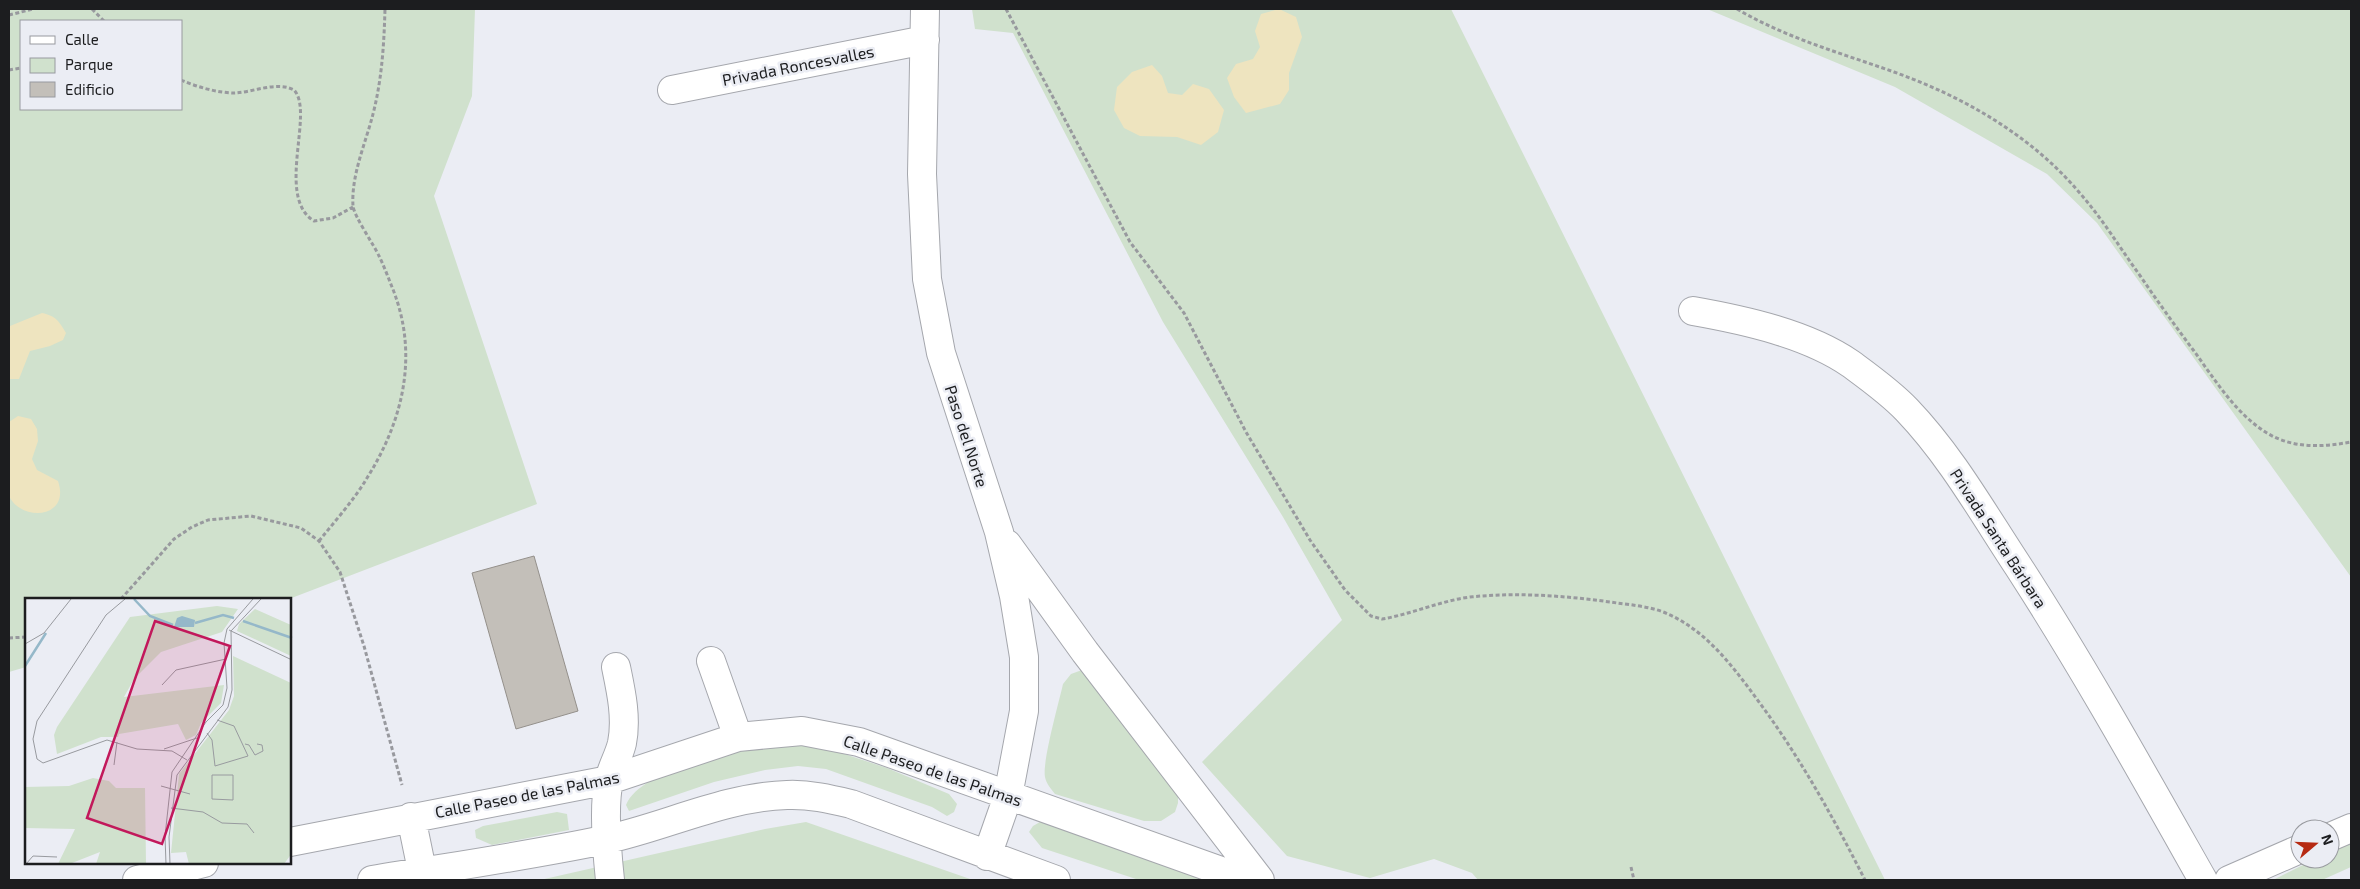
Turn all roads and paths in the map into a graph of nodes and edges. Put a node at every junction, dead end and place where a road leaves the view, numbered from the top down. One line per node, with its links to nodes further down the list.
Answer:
1 (33, 9): 7 (path)
2 (92, 9): 8 (path)
3 (385, 9): 12 (path)
4 (925, 9): 9 (street, Paso del Norte)
5 (1006, 9): 40 (path)
6 (1737, 9): 14 (path)
7 (9, 15)
8 (103, 20)
9 (926, 40): 11 (street, Privada Roncesvalles); 15 (street, Paso del Norte)
10 (182, 80): 12 (path)
11 (672, 90)
12 (353, 207): 16 (path)
13 (1693, 311): 41 (street, Privada Santa Bárbara)
14 (2351, 442)
15 (998, 532): 24 (street, Paso del Norte); 38 (street)
16 (319, 541): 17 (path); 25 (path)
17 (122, 598)
18 (25, 637): 19 (path)
19 (9, 638)
20 (711, 661): 22 (street)
21 (616, 667): 23 (street)
22 (738, 737): 23 (street, Calle Paseo de las Palmas); 24 (street, Calle Paseo de las Palmas)
23 (609, 780): 25 (street, Calle Paseo de las Palmas); 26 (street)
24 (1008, 796): 29 (street, Paso del Norte); 37 (street, Calle Paseo de las Palmas)
25 (411, 817): 27 (street, Calle Paseo de las Palmas); 32 (street)
26 (606, 839): 29 (street); 32 (street); 35 (street)
27 (291, 842)
28 (2290, 853): 42 (street)
29 (987, 856): 36 (street)
30 (200, 864): 33 (street)
31 (1631, 867): 39 (path)
32 (423, 876): 34 (street)
33 (137, 880)
34 (372, 880)
35 (610, 880)
36 (1056, 880)
37 (1246, 880)
38 (1260, 880)
39 (1634, 880)
40 (1865, 880)
41 (2202, 880)
42 (2229, 880)

